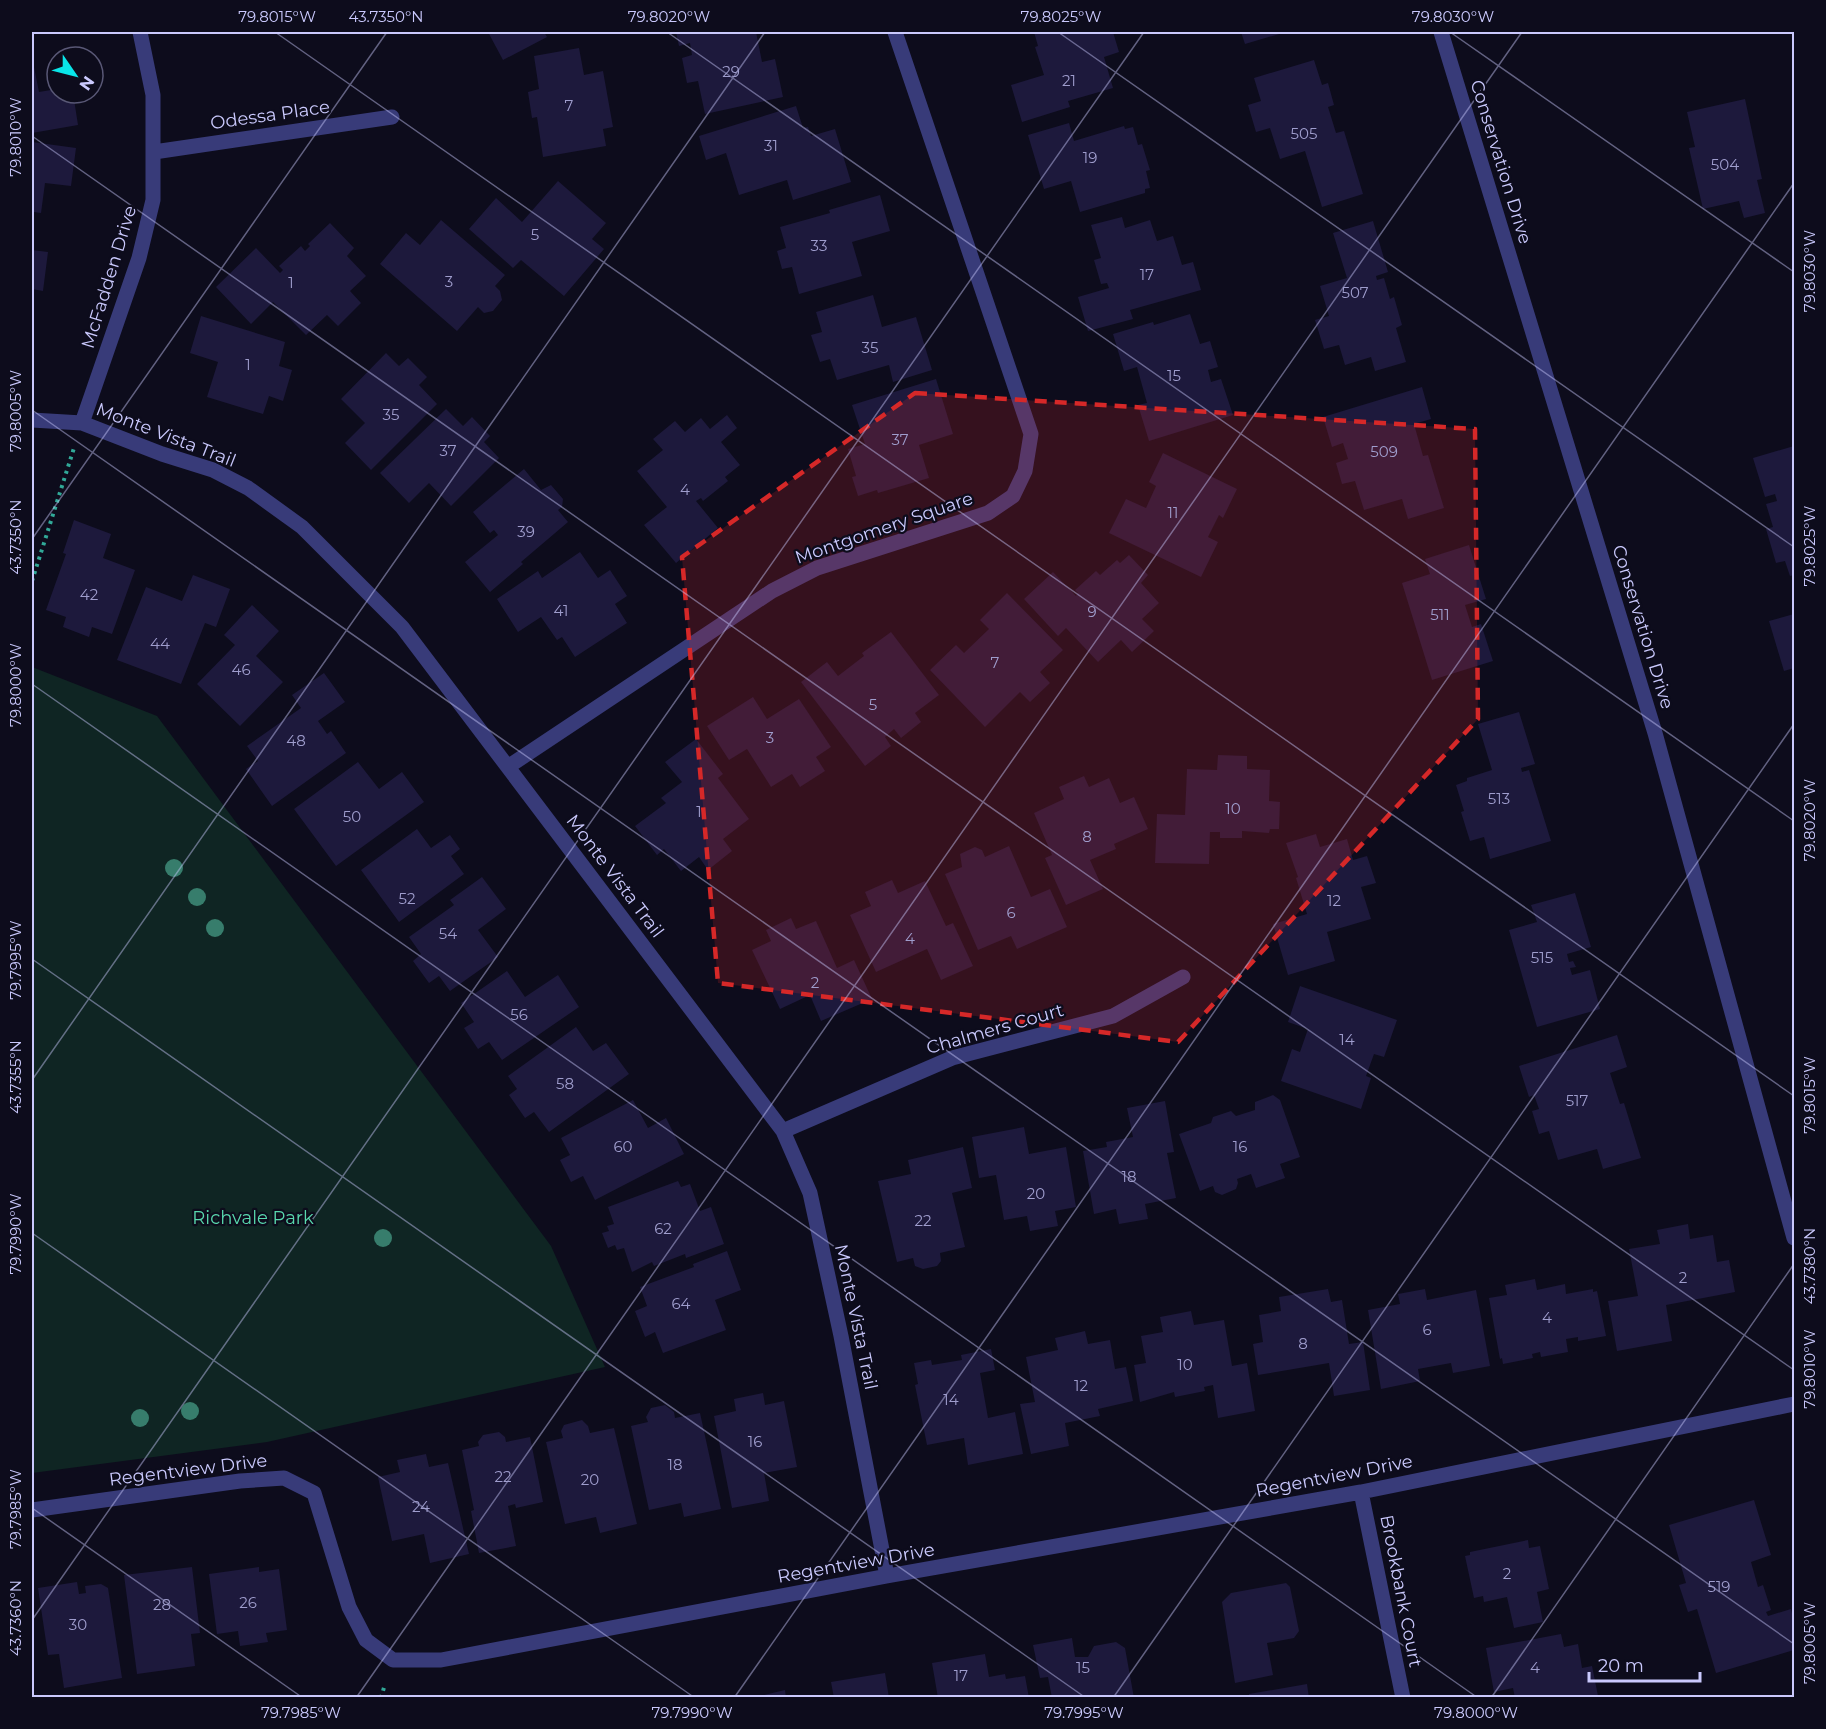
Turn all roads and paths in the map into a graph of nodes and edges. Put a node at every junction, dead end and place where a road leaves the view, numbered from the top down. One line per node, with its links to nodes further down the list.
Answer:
1 (140, 32): 5 (street, McFadden Drive)
2 (896, 32): 9 (street, Montgomery Square)
3 (1441, 32): 12 (street, Conservation Drive)
4 (392, 117): 5 (street, Odessa Place)
5 (154, 152): 7 (street, McFadden Drive)
6 (32, 420): 7 (street, Monte Vista Trail)
7 (82, 423): 8 (path); 9 (street, Monte Vista Trail)
8 (32, 581)
9 (509, 766): 11 (street, Monte Vista Trail)
10 (1183, 977): 11 (street, Chalmers Court)
11 (783, 1131): 16 (street, Monte Vista Trail)
12 (1794, 1238)
13 (1794, 1404): 14 (street, Regentview Drive)
14 (1361, 1492): 16 (street, Regentview Drive); 17 (street, Brookbank Court)
15 (32, 1510): 16 (street, Regentview Drive)
16 (887, 1576)
17 (1403, 1698)

